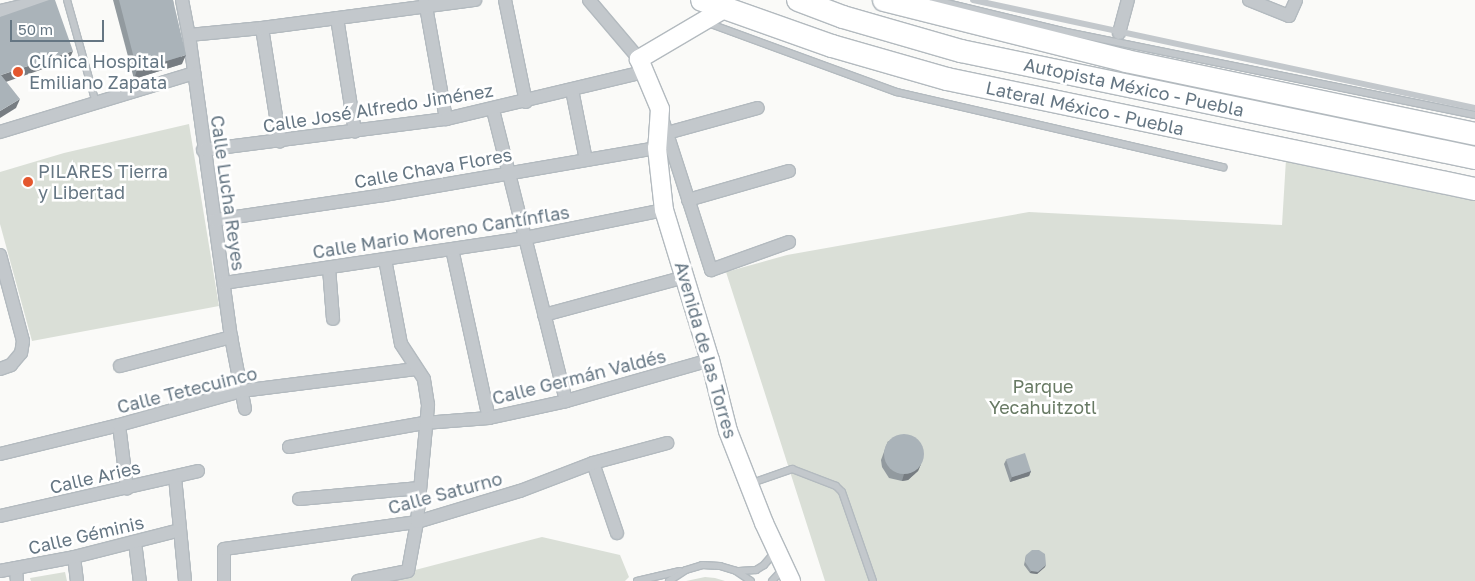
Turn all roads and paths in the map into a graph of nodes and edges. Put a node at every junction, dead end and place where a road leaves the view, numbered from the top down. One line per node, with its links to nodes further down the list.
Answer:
1 (47, 0): 16 (street)
2 (67, 0): 26 (lane)
3 (182, 0): 21 (street, Calle Lucha Reyes)
4 (475, 0): 15 (street)
5 (505, 0): 25 (street)
6 (589, 0): 22 (street)
7 (798, 0): 40 (highway, Autopista México - Puebla)
8 (884, 0): 36 (highway, Autopista México - Puebla)
9 (934, 0): 31 (lane)
10 (973, 0): 27 (lane, bridge)
11 (984, 0): 20 (highway)
12 (1128, 0): 20 (street)
13 (1249, 0): 14 (street)
14 (1296, 0)
15 (425, 4): 18 (street); 32 (street)
16 (0, 11)
17 (704, 13): 22 (street); 42 (lane); 45 (highway, Lateral México - Puebla)
18 (337, 18): 19 (street); 34 (street)
19 (262, 28): 21 (street); 37 (street)
20 (1119, 33): 27 (highway)
21 (189, 35): 23 (street, Calle Lucha Reyes)
22 (641, 66): 24 (street, Calle José Alfredo Jiménez); 29 (street, Avenida de las Torres)
23 (194, 73): 26 (street); 39 (street, Calle Lucha Reyes)
24 (572, 90): 25 (street, Calle José Alfredo Jiménez); 41 (street)
25 (526, 102): 30 (street, Calle José Alfredo Jiménez)
26 (96, 103): 33 (street)
27 (1475, 106)
28 (758, 108): 35 (street)
29 (660, 109): 35 (street, Avenida de las Torres); 38 (street, Avenida de las Torres)
30 (493, 110): 32 (street, Calle José Alfredo Jiménez); 44 (street)
31 (1475, 115)
32 (446, 119): 34 (street, Calle José Alfredo Jiménez)
33 (0, 132)
34 (355, 132): 37 (street, Calle José Alfredo Jiménez)
35 (667, 133): 46 (street, Avenida de las Torres)
36 (1475, 134)
37 (280, 142): 39 (street, Calle José Alfredo Jiménez)
38 (657, 148): 41 (street, Calle Chava Flores); 47 (street, Avenida de las Torres)
39 (203, 150): 48 (street, Calle Lucha Reyes)
40 (1475, 158)
41 (586, 160): 44 (street, Calle Chava Flores)
42 (1223, 167)
43 (789, 171): 46 (street)
44 (508, 173): 48 (street, Calle Chava Flores); 49 (street)
45 (1475, 189)
46 (688, 200): 50 (street, Avenida de las Torres)
47 (664, 210): 49 (street, Calle Mario Moreno Cantínflas); 55 (street, Avenida de las Torres)
48 (215, 220): 56 (street, Calle Lucha Reyes)
49 (525, 238): 51 (street, Calle Mario Moreno Cantínflas); 57 (street)
50 (789, 242)
51 (452, 249): 53 (street, Calle Mario Moreno Cantínflas); 67 (street)
52 (0, 255): 63 (street)
53 (385, 259): 54 (street, Calle Mario Moreno Cantínflas); 62 (street)
54 (328, 268): 56 (street, Calle Mario Moreno Cantínflas); 58 (street)
55 (686, 277): 57 (street); 60 (street, Avenida de las Torres)
56 (224, 282): 59 (street, Calle Lucha Reyes)
57 (544, 314): 65 (street)
58 (333, 319)
59 (231, 337): 61 (street); 64 (street, Calle Lucha Reyes)
60 (710, 360): 65 (street, Calle Germán Valdés); 76 (street, Avenida de las Torres)
61 (120, 366)
62 (416, 369): 64 (street, Calle Tetecuinco); 68 (street)
63 (0, 370)
64 (241, 391): 66 (street, Calle Lucha Reyes); 69 (street, Calle Tetecuinco)
65 (566, 402): 67 (street, Calle Germán Valdés)
66 (245, 409)
67 (489, 418): 68 (street, Calle Germán Valdés)
68 (424, 423): 71 (street, Calle Germán Valdés); 78 (street)
69 (119, 425): 72 (street, Calle Tetecuinco); 77 (street)
70 (667, 443): 73 (street, Calle Saturno)
71 (289, 447)
72 (0, 454)
73 (593, 464): 81 (street, Calle Saturno); 83 (street)
74 (198, 471): 75 (street, Calle Aries)
75 (175, 477): 77 (street, Calle Aries); 82 (street)
76 (748, 484): 85 (street, Avenida de las Torres); 101 (lane)
77 (128, 488): 80 (street, Calle Aries)
78 (420, 488): 79 (street); 81 (street)
79 (299, 499)
80 (0, 516)
81 (417, 522): 95 (street, Calle Saturno); 96 (street)
82 (180, 530): 84 (street, Calle Géminis); 94 (street)
83 (617, 533)
84 (135, 542): 86 (street, Calle Géminis); 93 (street)
85 (776, 550): 89 (lane); 90 (street, Avenida de las Torres)
86 (74, 557): 91 (street, Calle Géminis); 92 (street)
87 (686, 570): 89 (lane); 97 (lane); 98 (lane)
88 (0, 571): 91 (street, Calle Géminis)
89 (736, 571): 99 (lane)
90 (788, 574): 100 (lane)
91 (16, 575)
92 (77, 581)
93 (140, 581)
94 (185, 581)
95 (224, 581)
96 (358, 581)
97 (637, 581)
98 (669, 581)
99 (751, 581)
100 (772, 581)
101 (872, 581)

